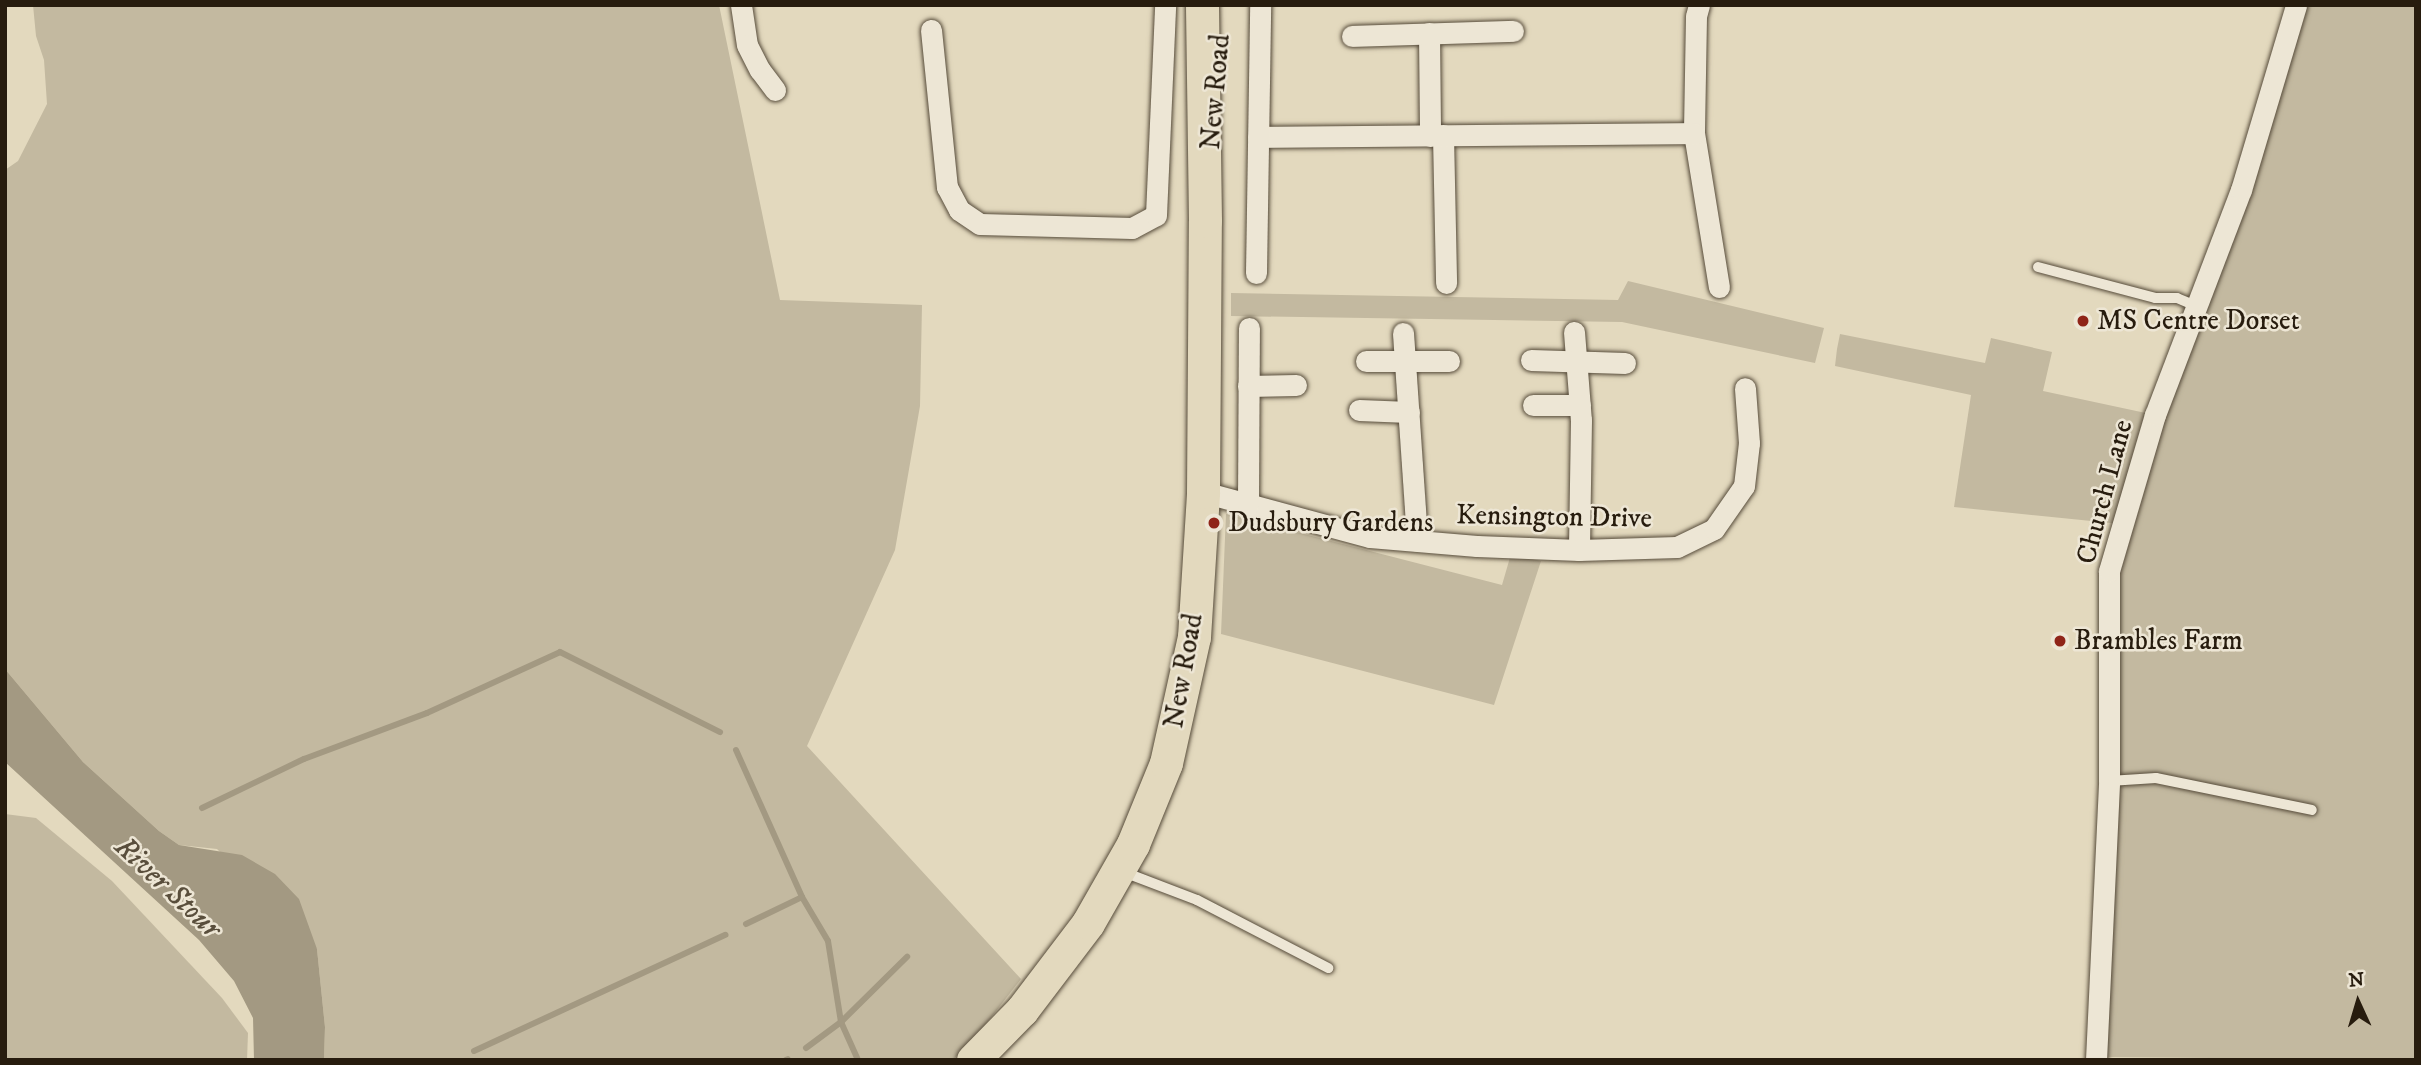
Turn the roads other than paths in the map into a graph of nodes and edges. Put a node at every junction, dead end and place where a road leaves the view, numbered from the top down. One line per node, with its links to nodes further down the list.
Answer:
1 (741, 5): 12 (street)
2 (1165, 5): 8 (street, New Road)
3 (1202, 5): 16 (main road, New Road)
4 (1223, 5): 16 (main road, New Road)
5 (1259, 5): 15 (street)
6 (1699, 5): 13 (street)
7 (2296, 5): 21 (street, Church Lane)
8 (931, 30)
9 (1513, 31): 10 (street)
10 (1429, 33): 11 (street); 14 (street)
11 (1352, 36)
12 (775, 90)
13 (1694, 133): 14 (street); 20 (street)
14 (1436, 136): 15 (street); 19 (street)
15 (1258, 137): 18 (street)
16 (1205, 221): 38 (main road, New Road)
17 (2038, 267): 21 (lane)
18 (1256, 273)
19 (1446, 284)
20 (1719, 287)
21 (2196, 306): 42 (street, Church Lane)
22 (1249, 328): 32 (street)
23 (1574, 332): 29 (street)
24 (1403, 333): 27 (street)
25 (1531, 360): 29 (street)
26 (1366, 361): 27 (street)
27 (1405, 361): 28 (street); 37 (street)
28 (1449, 361)
29 (1576, 361): 30 (street); 35 (street)
30 (1625, 363)
31 (1296, 385): 32 (street)
32 (1248, 386): 39 (street)
33 (1745, 388): 41 (street, Kensington Drive)
34 (1533, 405): 35 (street)
35 (1580, 405): 41 (street)
36 (1359, 410): 37 (street)
37 (1409, 412): 40 (street)
38 (1203, 492): 39 (street, Kensington Drive); 44 (main road, New Road)
39 (1248, 505): 40 (street, Kensington Drive)
40 (1418, 541): 41 (street, Kensington Drive)
41 (1579, 550)
42 (2109, 781): 43 (lane); 47 (street, Church Lane)
43 (2312, 810)
44 (1118, 870): 45 (lane); 46 (main road, New Road)
45 (1328, 968)
46 (973, 1060)
47 (2096, 1060)

